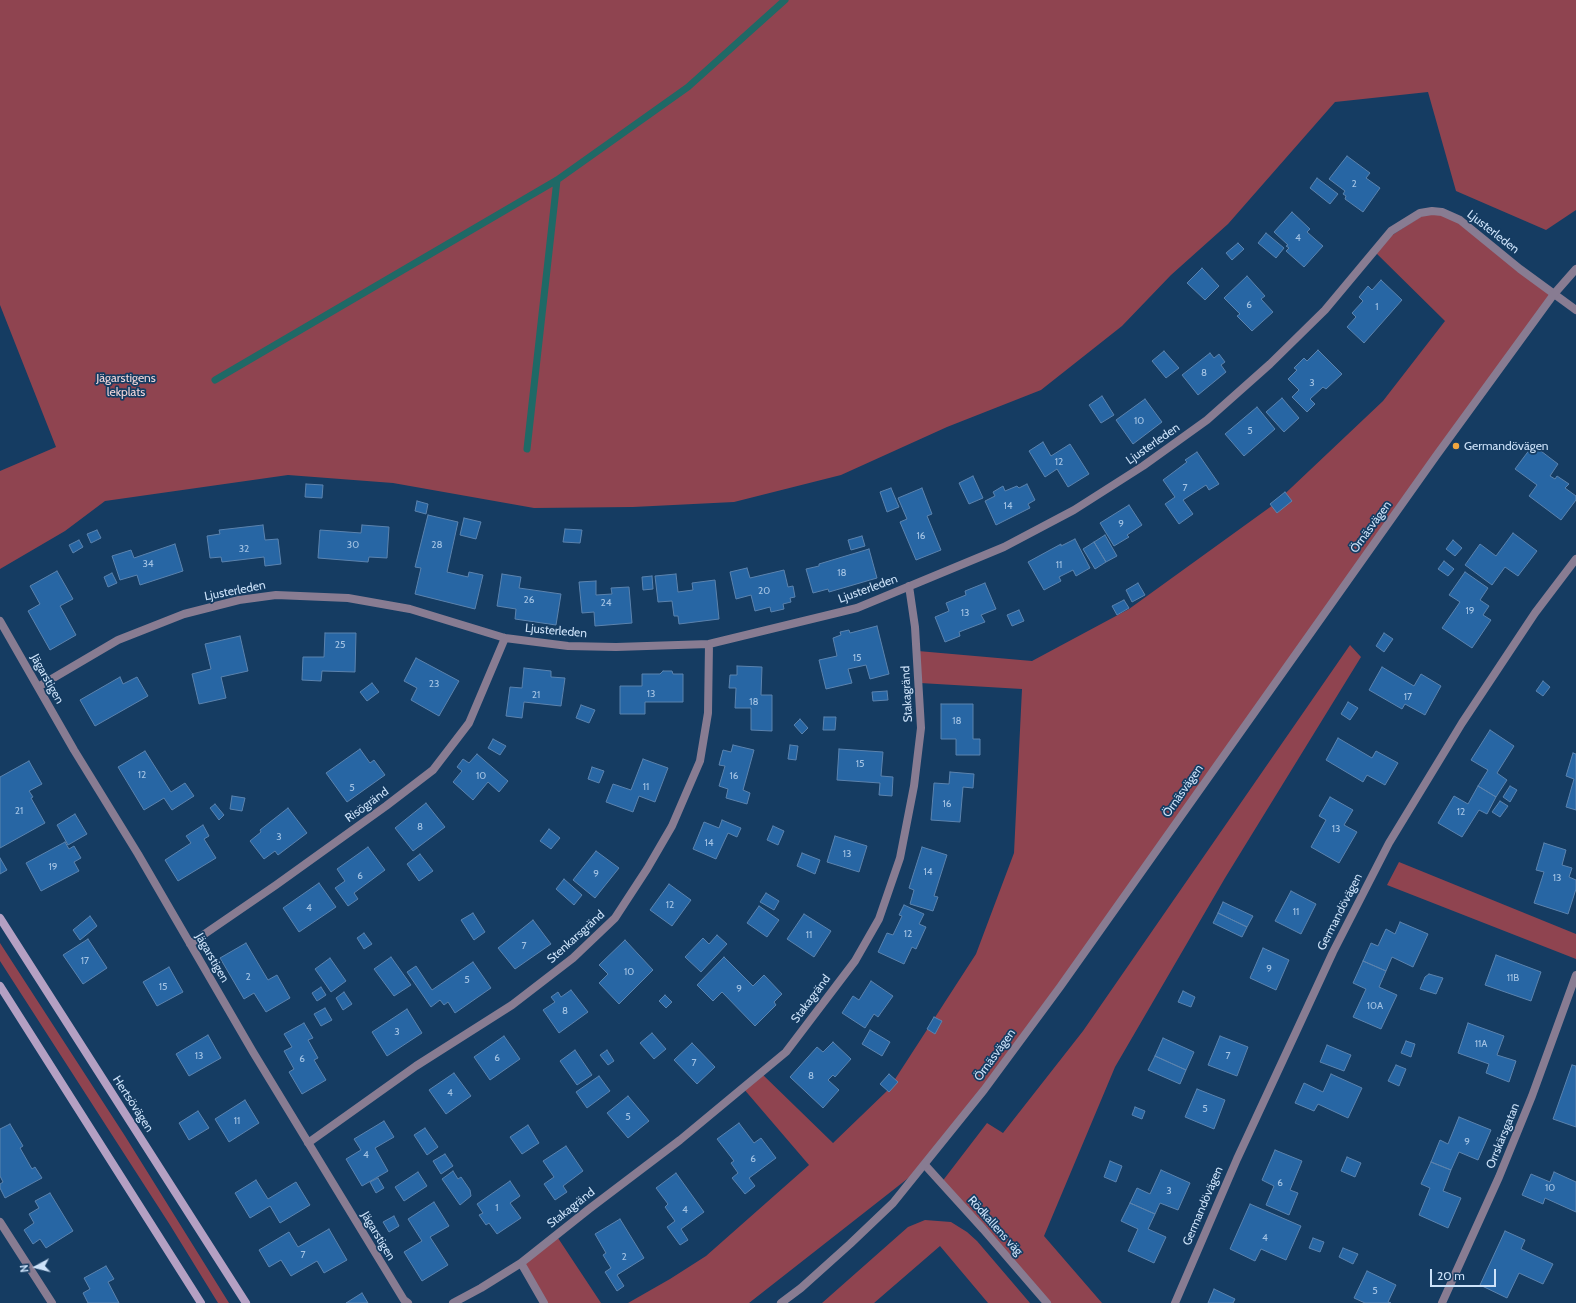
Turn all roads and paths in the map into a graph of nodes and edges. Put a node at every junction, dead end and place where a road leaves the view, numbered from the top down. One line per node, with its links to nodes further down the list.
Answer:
1 (1576, 269): 2 (street, Örnäsvägen)
2 (1554, 294): 3 (street); 5 (street, Ljusterleden); 15 (street, Örnäsvägen)
3 (1576, 310)
4 (1576, 559): 26 (street, Germandövägen)
5 (909, 586): 8 (street, Ljusterleden); 17 (street, Stakagränd)
6 (0, 621): 9 (street, Jägarstigen)
7 (505, 638): 8 (street, Ljusterleden); 9 (street, Ljusterleden); 11 (street, Risögränd)
8 (709, 644): 14 (street, Stenkarsgränd)
9 (38, 687): 11 (street, Jägarstigen)
10 (0, 918): 20 (main road, Hertsövägen)
11 (190, 944): 14 (street, Jägarstigen)
12 (1576, 975): 27 (street, Orrskärsgatan)
13 (0, 986): 19 (main road)
14 (308, 1143): 21 (street, Jägarstigen)
15 (925, 1165): 24 (street, Örnäsvägen); 25 (street, Rödkallens väg)
16 (0, 1222): 18 (street)
17 (520, 1263): 22 (street); 23 (street)
18 (52, 1303)
19 (201, 1303)
20 (246, 1303)
21 (408, 1303)
22 (453, 1303)
23 (544, 1303)
24 (781, 1303)
25 (1047, 1303)
26 (1175, 1303)
27 (1442, 1303)

